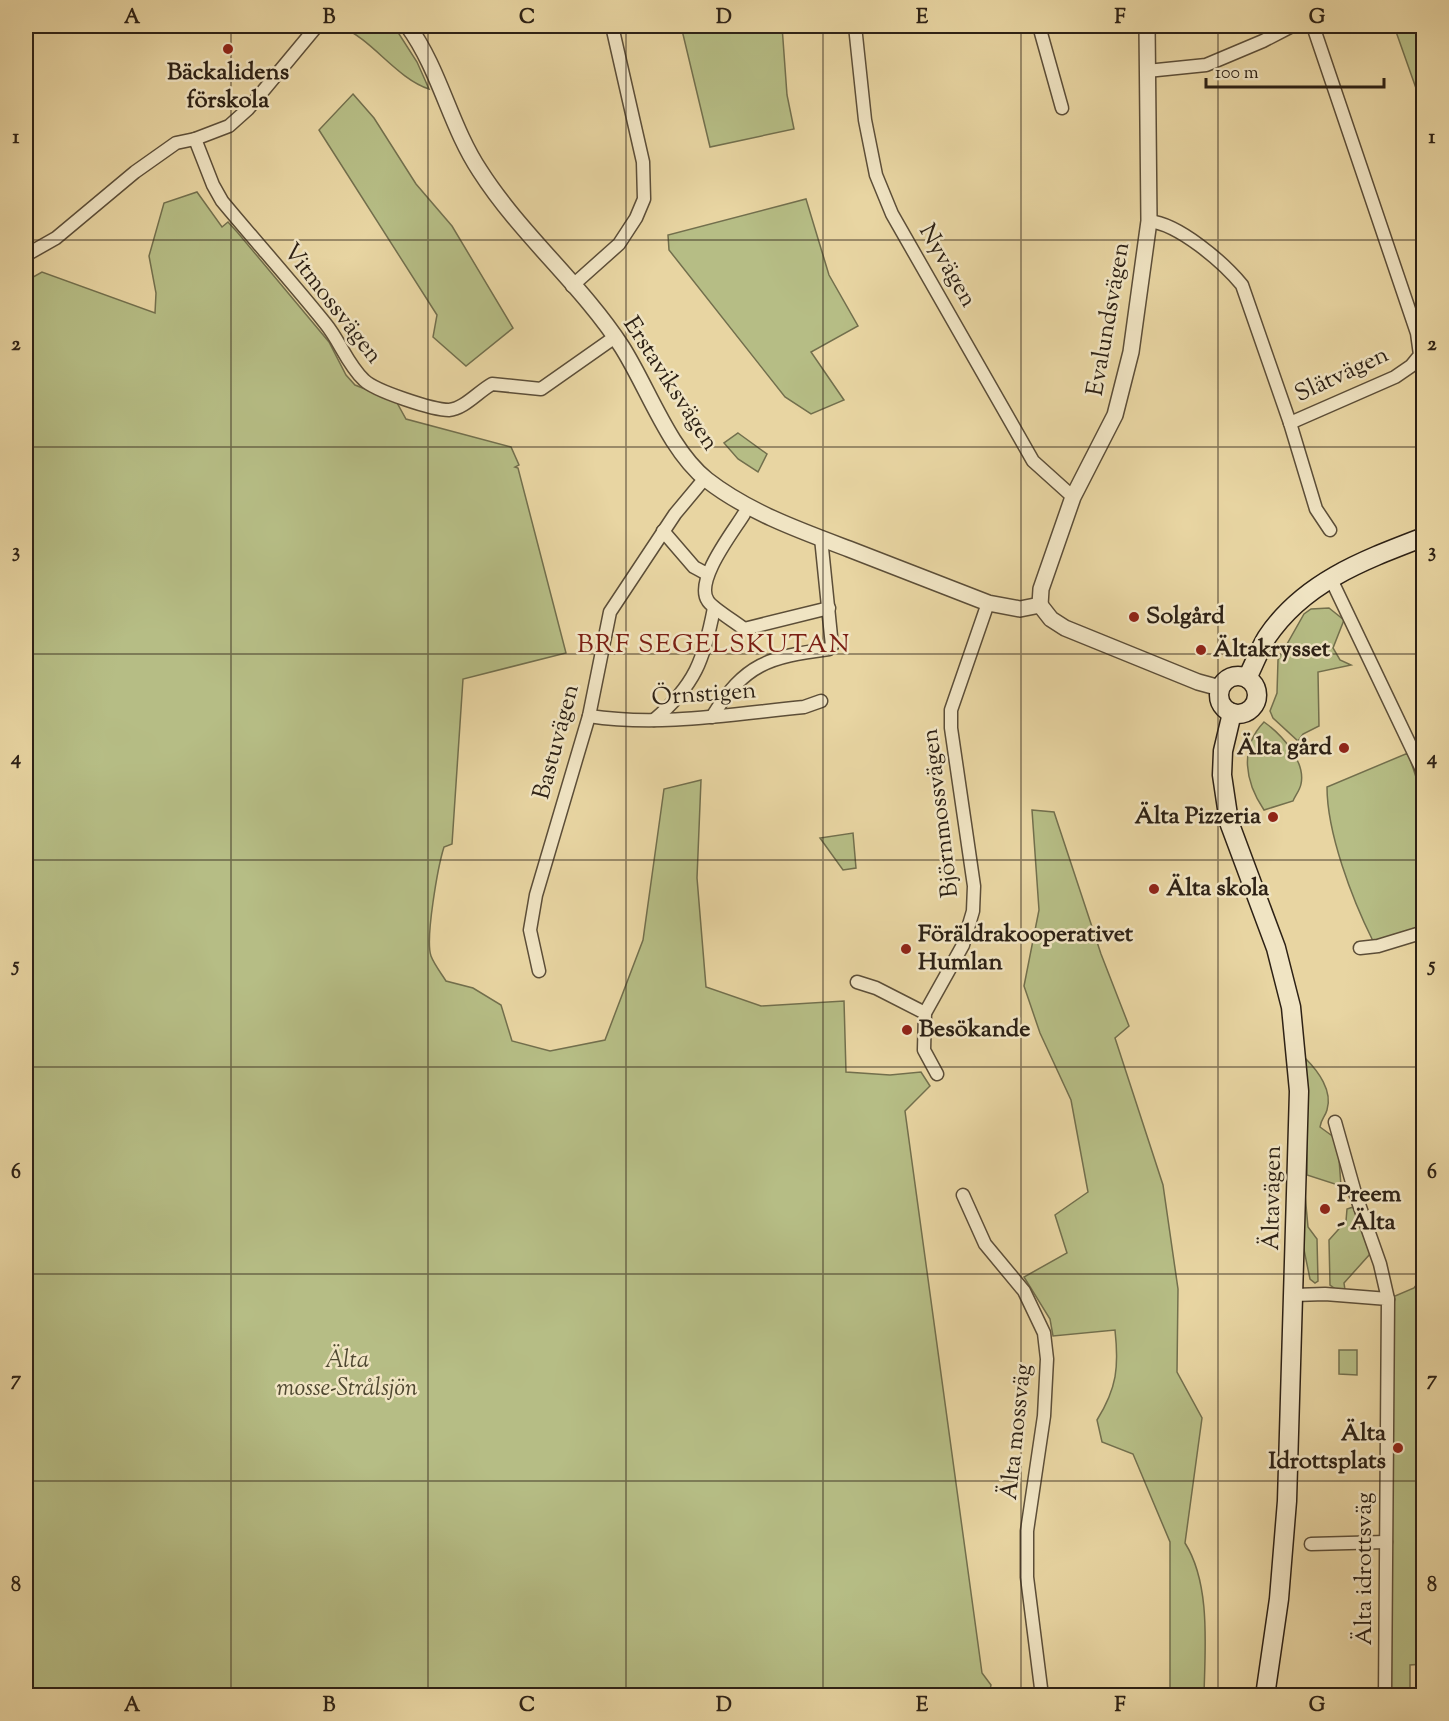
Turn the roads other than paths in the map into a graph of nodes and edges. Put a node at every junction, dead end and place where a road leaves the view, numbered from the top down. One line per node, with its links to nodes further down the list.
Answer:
1 (317, 26): 11 (street)
2 (408, 26): 14 (street, Erstaviksvägen)
3 (612, 26): 14 (street)
4 (855, 26): 18 (street, Nyvägen)
5 (1040, 26): 10 (street)
6 (1147, 26): 9 (street, Evalundsvägen)
7 (1292, 26): 9 (street)
8 (1312, 26): 16 (street, Slätvägen)
9 (1147, 70): 12 (street, Evalundsvägen)
10 (1062, 108)
11 (195, 140): 13 (street); 15 (street, Vitmossvägen)
12 (1149, 221): 16 (street); 18 (street, Evalundsvägen)
13 (26, 255)
14 (572, 286): 15 (street, Erstaviksvägen)
15 (615, 337): 17 (street, Erstaviksvägen)
16 (1290, 423): 20 (street)
17 (705, 478): 21 (street, Bastuvägen); 23 (street, Erstaviksvägen)
18 (1073, 497): 27 (street, Evalundsvägen)
19 (744, 514): 24 (street)
20 (1330, 530)
21 (663, 531): 24 (street); 34 (street, Bastuvägen)
22 (1424, 537): 25 (main road)
23 (821, 538): 26 (street, Erstaviksvägen); 29 (street)
24 (707, 574): 28 (street)
25 (1330, 577): 30 (main road); 37 (street)
26 (988, 603): 27 (street, Erstaviksvägen); 42 (street, Björnmossvägen)
27 (1040, 605): 31 (street)
28 (714, 608): 29 (street); 36 (street)
29 (829, 609): 35 (street)
30 (1247, 678): 31 (main road); 33 (main road)
31 (1220, 688): 33 (main road)
32 (821, 701): 35 (street, Örnstigen)
33 (1232, 713): 46 (main road, Ältavägen)
34 (590, 716): 36 (street, Örnstigen); 40 (street, Bastuvägen)
35 (712, 717): 36 (street, Örnstigen)
36 (654, 720)
37 (1424, 774)
38 (1424, 932): 39 (street)
39 (1360, 948)
40 (539, 972)
41 (857, 982): 42 (street)
42 (926, 1013): 43 (street, Björnmossvägen)
43 (937, 1074)
44 (1335, 1122): 47 (street, Älta idrottsväg)
45 (963, 1195): 50 (street, Älta mossväg)
46 (1294, 1295): 47 (street); 51 (main road, Ältavägen)
47 (1388, 1299): 48 (street, Älta idrottsväg)
48 (1386, 1542): 49 (street); 52 (street, Älta idrottsväg)
49 (1311, 1544)
50 (1042, 1695)
51 (1265, 1695)
52 (1385, 1695)

